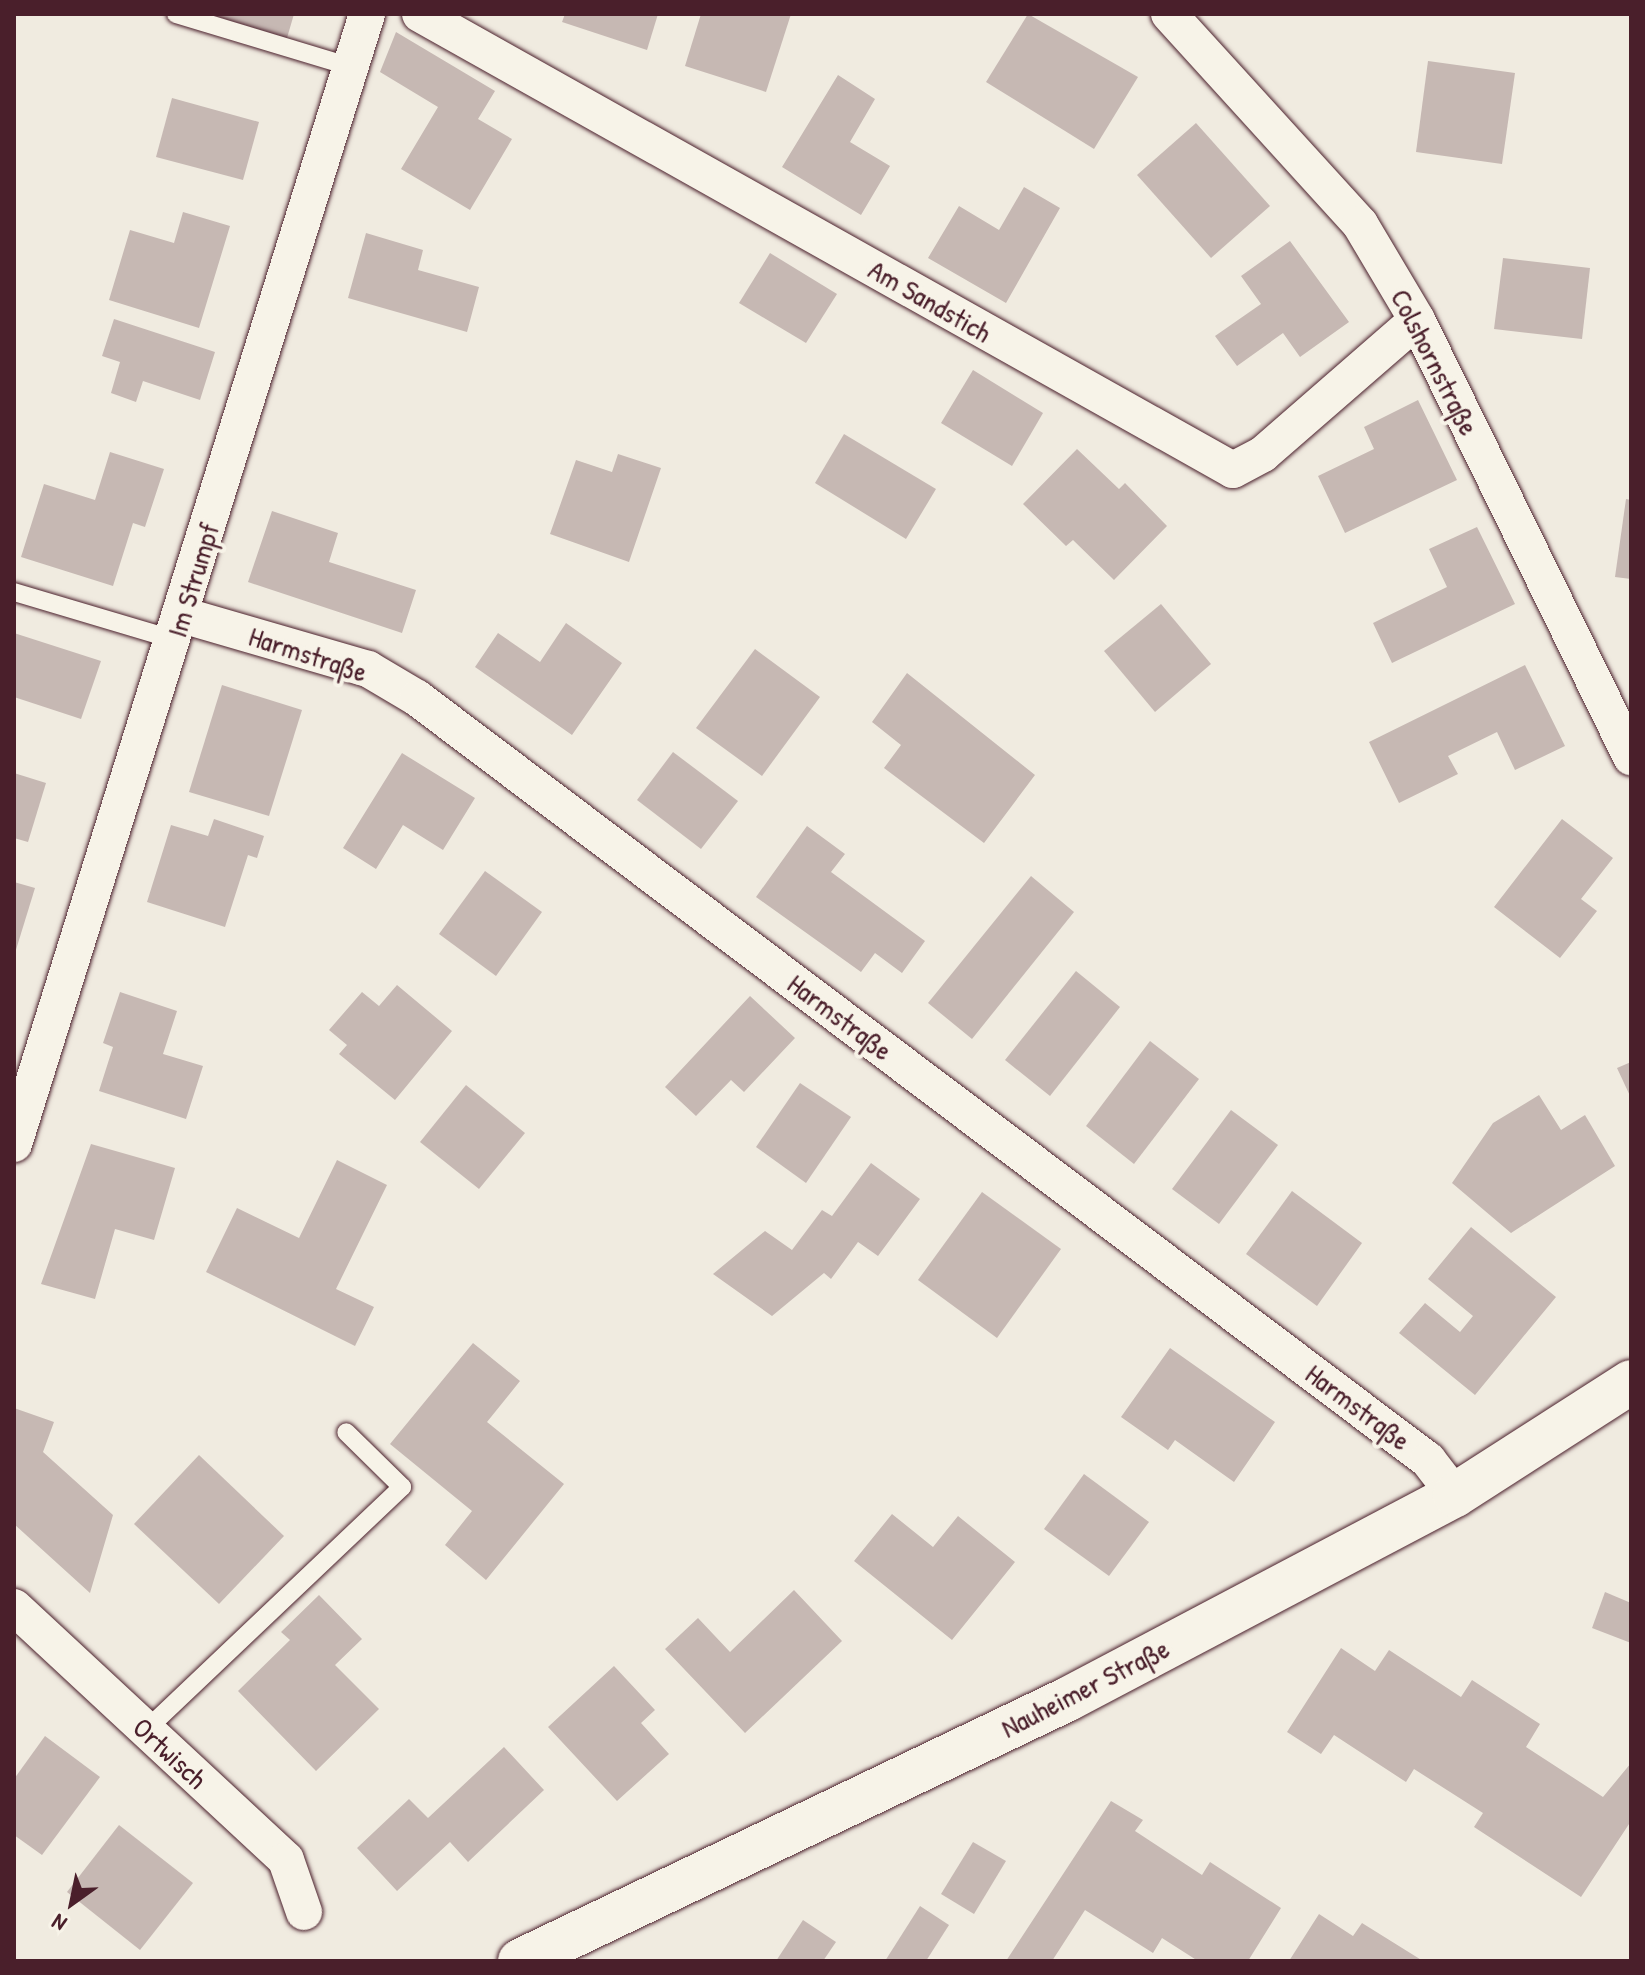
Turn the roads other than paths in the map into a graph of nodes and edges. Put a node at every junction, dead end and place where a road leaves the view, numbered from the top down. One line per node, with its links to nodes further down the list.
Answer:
1 (176, 14): 5 (lane)
2 (367, 14): 5 (street, Im Strumpf)
3 (420, 14): 6 (street, Am Sandstich)
4 (1169, 14): 6 (street, Colshornstraße)
5 (351, 67): 8 (street, Im Strumpf)
6 (1417, 320): 9 (street, Colshornstraße)
7 (14, 592): 8 (lane)
8 (178, 627): 10 (street, Im Strumpf); 13 (street, Harmstraße)
9 (1631, 757)
10 (14, 1144)
11 (1631, 1382): 13 (street, Nauheimer Straße)
12 (346, 1432): 15 (lane)
13 (1455, 1495): 17 (street, Nauheimer Straße)
14 (14, 1607): 15 (street, Ortwisch)
15 (146, 1730): 16 (street, Ortwisch)
16 (304, 1912)
17 (520, 1961)

